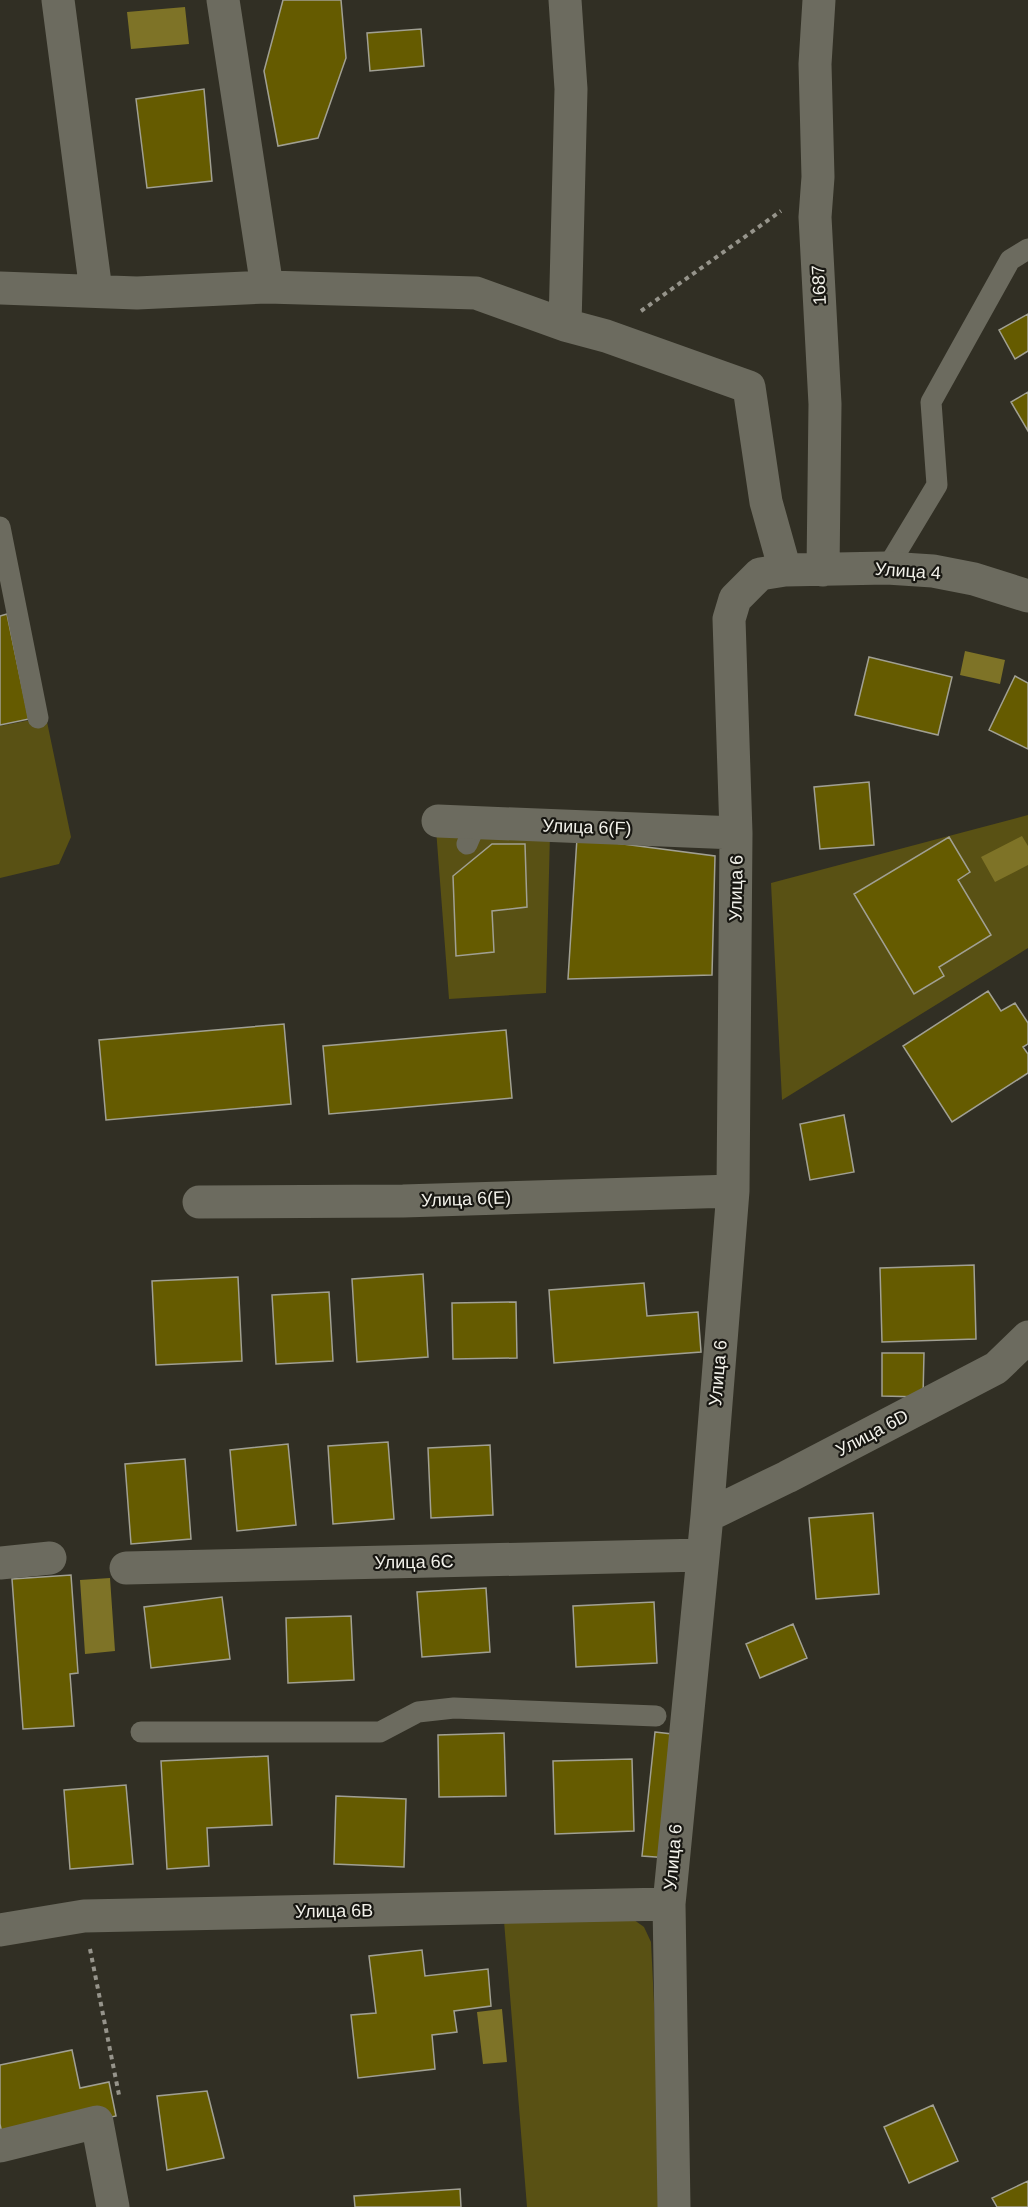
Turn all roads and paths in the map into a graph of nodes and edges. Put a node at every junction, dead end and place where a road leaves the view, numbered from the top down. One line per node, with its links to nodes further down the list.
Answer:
1 (58, 0): 9 (street)
2 (223, 0): 7 (street)
3 (565, 0): 10 (street)
4 (819, 0): 5 (street, 1687)
5 (818, 177): 11 (path); 15 (street, 1687)
6 (1028, 249): 13 (lane)
7 (267, 287): 9 (street); 10 (street)
8 (0, 288): 9 (street)
9 (96, 291)
10 (566, 325): 11 (street)
11 (606, 336): 14 (street)
12 (0, 527): 17 (lane)
13 (887, 568): 15 (street, Улица 4); 16 (street, Улица 4)
14 (785, 570): 15 (street, Улица 4); 19 (street, Улица 6)
15 (823, 570)
16 (1028, 596)
17 (38, 718)
18 (438, 821): 19 (street, Улица 6(F))
19 (736, 833): 20 (street, Улица 6)
20 (733, 1191): 21 (street, Улица 6(E)); 23 (street, Улица 6)
21 (199, 1202)
22 (1028, 1337): 23 (street, Улица 6D)
23 (706, 1516): 24 (street, Улица 6)
24 (703, 1555): 27 (street, Улица 6C); 30 (street, Улица 6)
25 (50, 1558): 26 (street)
26 (0, 1563)
27 (126, 1568)
28 (656, 1716): 29 (lane)
29 (141, 1732)
30 (669, 1904): 31 (street, Улица 6B); 36 (street, Улица 6)
31 (84, 1916): 32 (street, Улица 6B); 33 (path)
32 (0, 1930)
33 (97, 2122): 34 (street); 35 (street)
34 (0, 2146)
35 (113, 2207)
36 (674, 2207)

